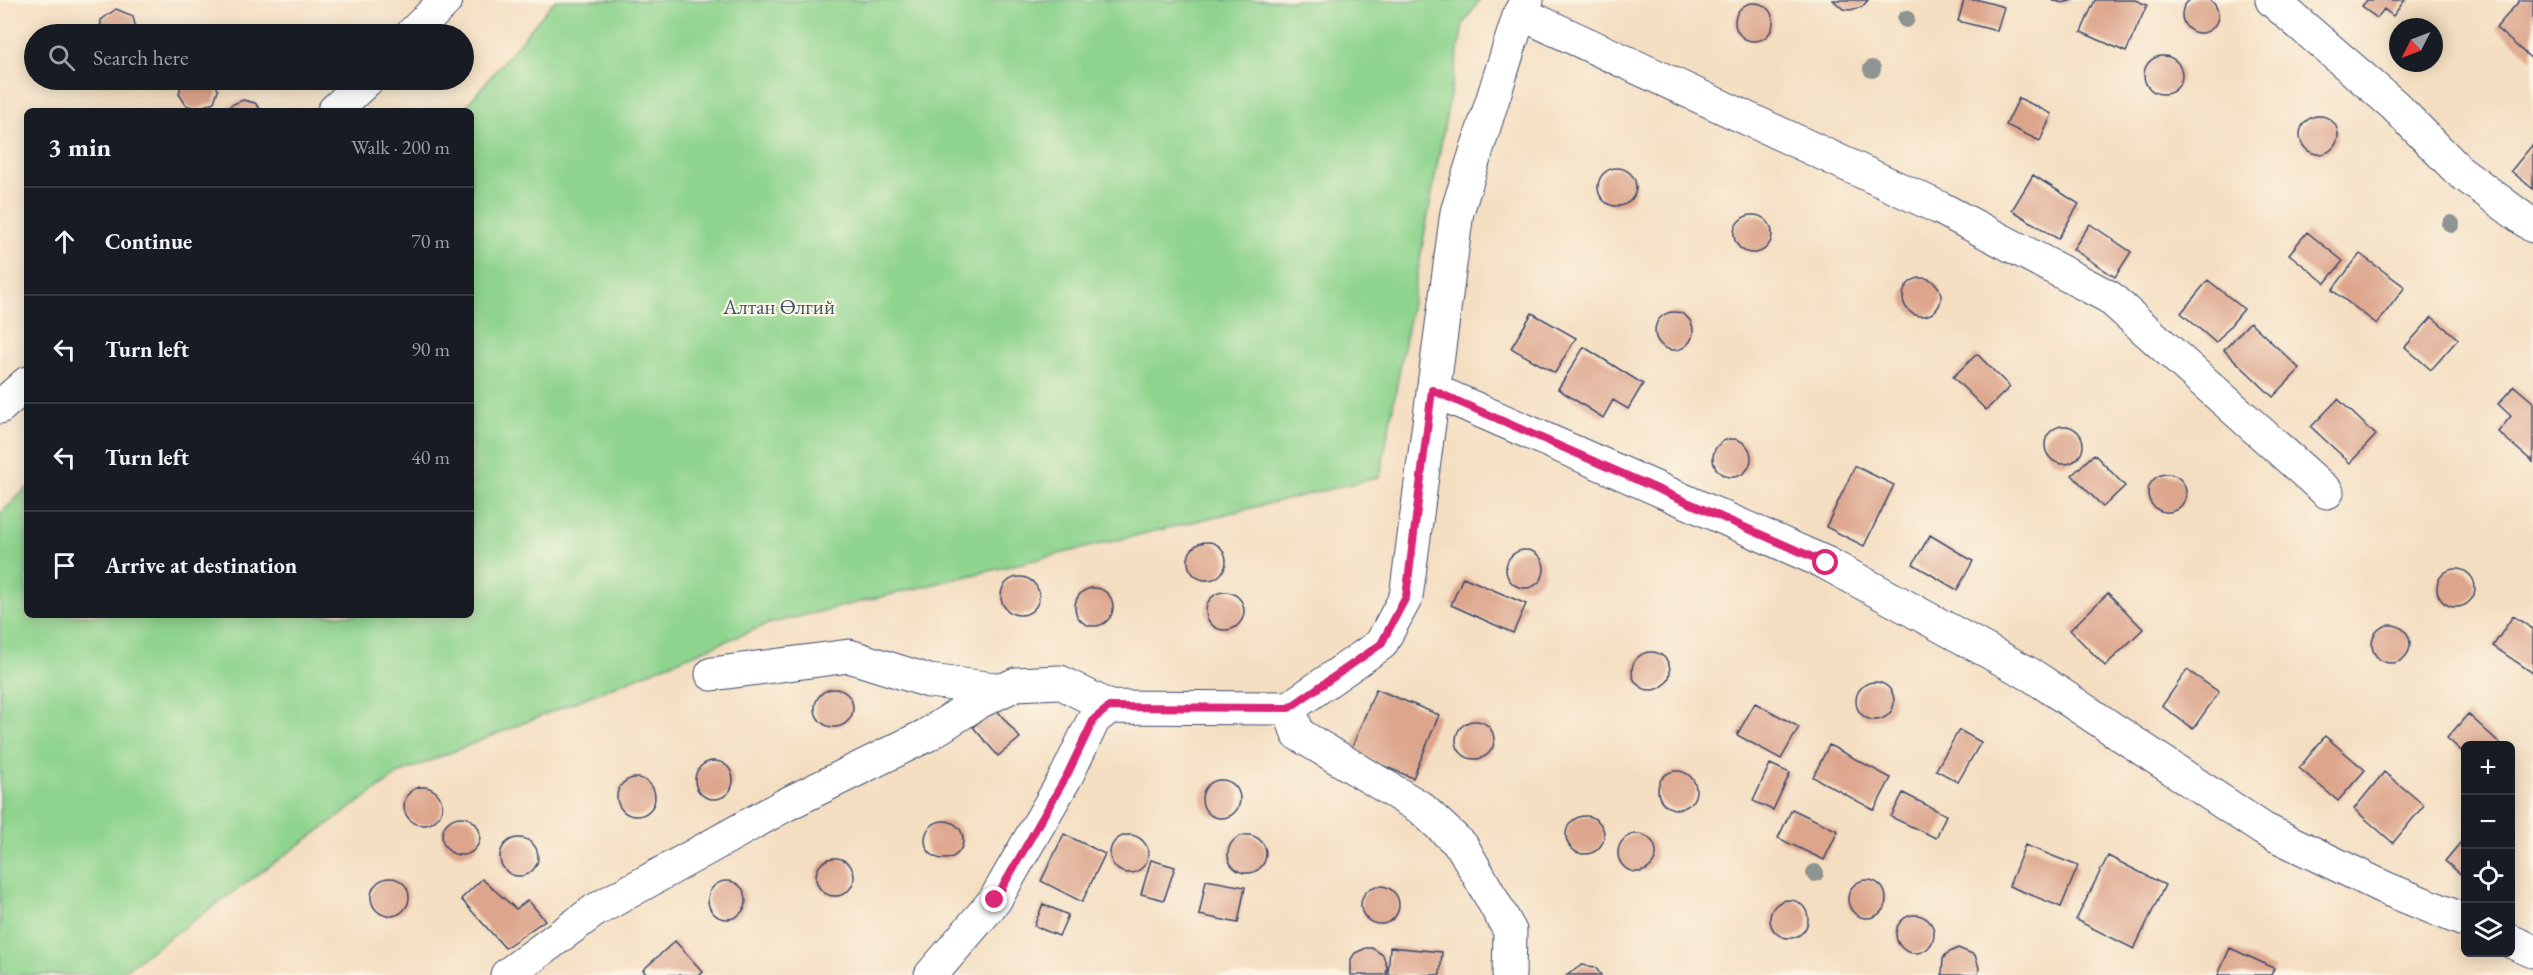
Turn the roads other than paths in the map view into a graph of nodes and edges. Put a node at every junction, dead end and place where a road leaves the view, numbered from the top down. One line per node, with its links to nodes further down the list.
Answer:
1 (446, 0): 4 (street)
2 (2272, 0): 7 (street)
3 (1524, 6): 9 (street); 11 (street)
4 (422, 24)
5 (356, 90): 6 (street)
6 (337, 108)
7 (2533, 226)
8 (24, 386): 10 (street)
9 (1432, 390): 15 (street); 16 (street)
10 (0, 407)
11 (2327, 492)
12 (712, 674): 13 (street)
13 (1003, 690): 14 (street); 19 (street)
14 (1109, 707): 15 (street); 20 (street)
15 (1289, 708): 21 (street)
16 (2461, 919)
17 (2515, 943): 18 (street)
18 (2533, 951)
19 (507, 975)
20 (931, 975)
21 (1509, 975)

